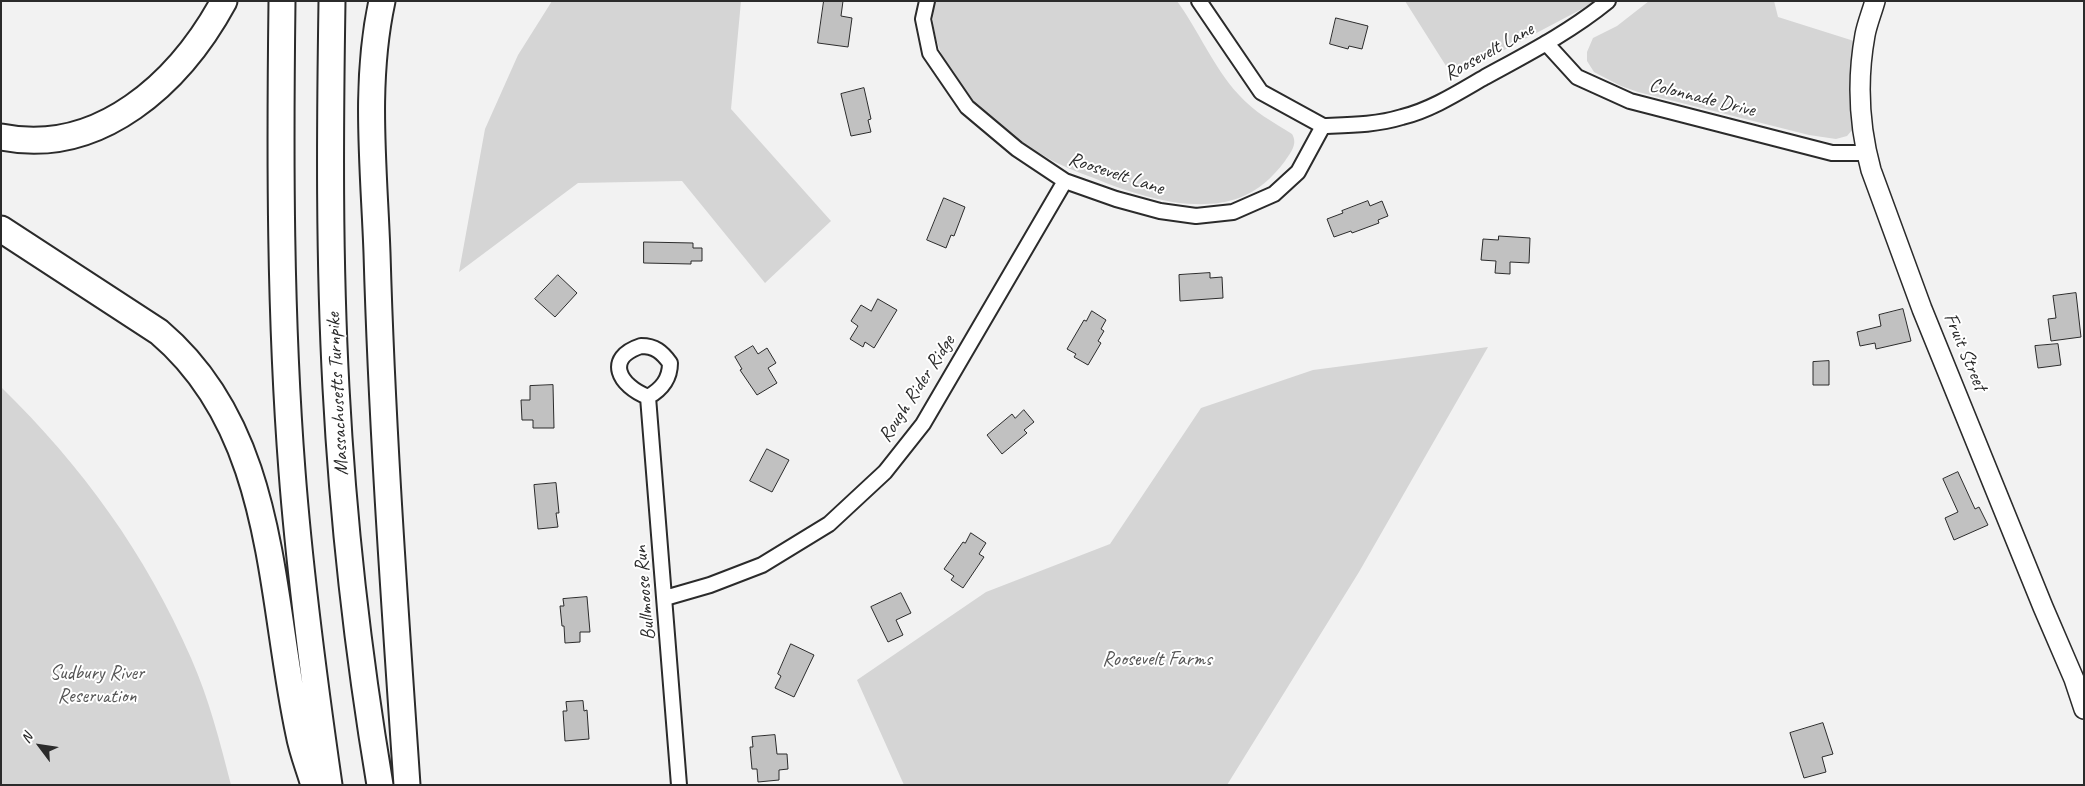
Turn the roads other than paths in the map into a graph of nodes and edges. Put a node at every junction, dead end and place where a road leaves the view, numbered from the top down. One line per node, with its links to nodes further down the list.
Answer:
1 (224, 1): 12 (highway)
2 (282, 1): 21 (highway)
3 (332, 1): 22 (highway, Massachusetts Turnpike)
4 (382, 1): 15 (highway)
5 (395, 1): 15 (highway)
6 (927, 1): 14 (street, Roosevelt Lane)
7 (1200, 1): 11 (street, Roosevelt Lane)
8 (1608, 1): 10 (street, Roosevelt Lane)
9 (1875, 1): 13 (street, Fruit Street)
10 (1546, 43): 11 (street, Roosevelt Lane); 13 (street, Colonnade Drive)
11 (1323, 126): 14 (street, Roosevelt Lane)
12 (1, 137)
13 (1866, 153): 19 (street, Fruit Street)
14 (1065, 182): 18 (street, Rough Rider Ridge)
15 (375, 198): 23 (highway)
16 (1, 229): 20 (highway)
17 (648, 397): 18 (street, Bullmoose Run)
18 (665, 598): 24 (street, Bullmoose Run)
19 (2084, 709)
20 (314, 785)
21 (329, 785)
22 (380, 785)
23 (407, 785)
24 (679, 785)

